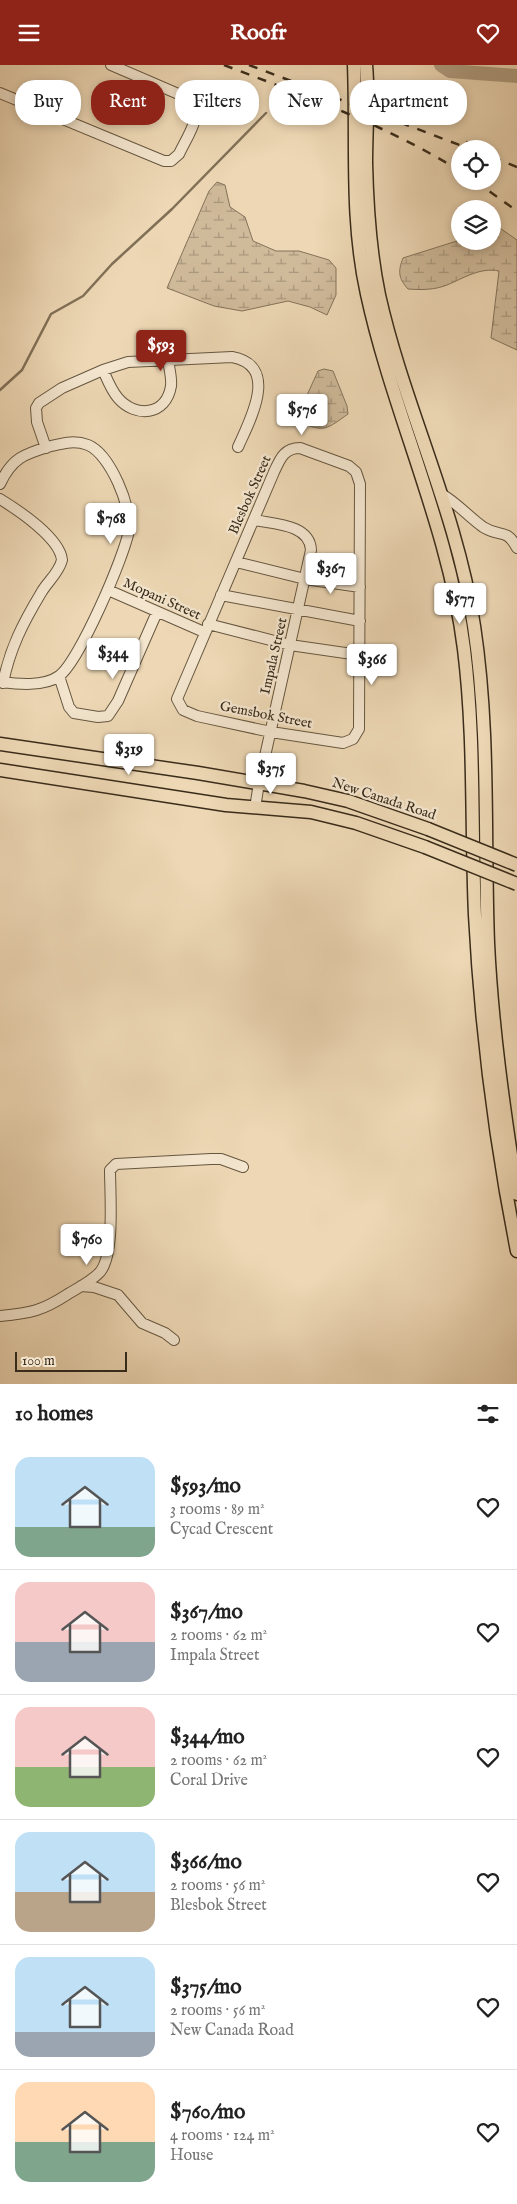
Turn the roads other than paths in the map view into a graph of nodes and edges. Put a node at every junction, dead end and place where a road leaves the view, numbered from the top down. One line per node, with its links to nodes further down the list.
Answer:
1 (111, 65): 4 (street)
2 (354, 65): 38 (main road)
3 (366, 65): 10 (main road)
4 (0, 93)
5 (168, 359): 6 (street); 6 (street); 7 (street)
6 (103, 370): 8 (street)
7 (238, 447)
8 (46, 448): 9 (street); 17 (street)
9 (0, 485)
10 (443, 495): 13 (street); 37 (main road)
11 (0, 499): 26 (street)
12 (254, 520): 14 (street, Blesbok Street); 15 (street, Impala Street); 16 (street, Blesbok Street)
13 (517, 548)
14 (236, 561): 15 (street); 18 (street, Blesbok Street)
15 (305, 579): 16 (street); 19 (street, Impala Street)
16 (360, 587): 21 (street, Blesbok Street)
17 (108, 590): 20 (street, Mopani Street); 25 (street)
18 (221, 595): 19 (street); 22 (street, Blesbok Street)
19 (298, 611): 21 (street); 23 (street, Impala Street)
20 (158, 612): 22 (street, Mopani Street); 25 (street)
21 (360, 621): 24 (street, Blesbok Street)
22 (206, 628): 23 (street, Mopani Street); 27 (street, Blesbok Street)
23 (290, 645): 24 (street, Mopani Street); 28 (street, Impala Street)
24 (359, 655): 29 (street, Blesbok Street)
25 (59, 676): 26 (street)
26 (1, 682)
27 (178, 703): 28 (street, Gemsbok Street)
28 (271, 732): 29 (street, Gemsbok Street); 32 (street, Impala Street)
29 (353, 739)
30 (0, 744): 32 (main road, New Canada Road)
31 (0, 770): 33 (main road)
32 (259, 783): 33 (street, Impala Street); 34 (main road, New Canada Road, bridge)
33 (255, 808): 35 (main road, bridge)
34 (517, 865)
35 (517, 884)
36 (243, 1167): 39 (street)
37 (517, 1194)
38 (517, 1251)
39 (81, 1286): 40 (street); 41 (street)
40 (0, 1316)
41 (174, 1340)

